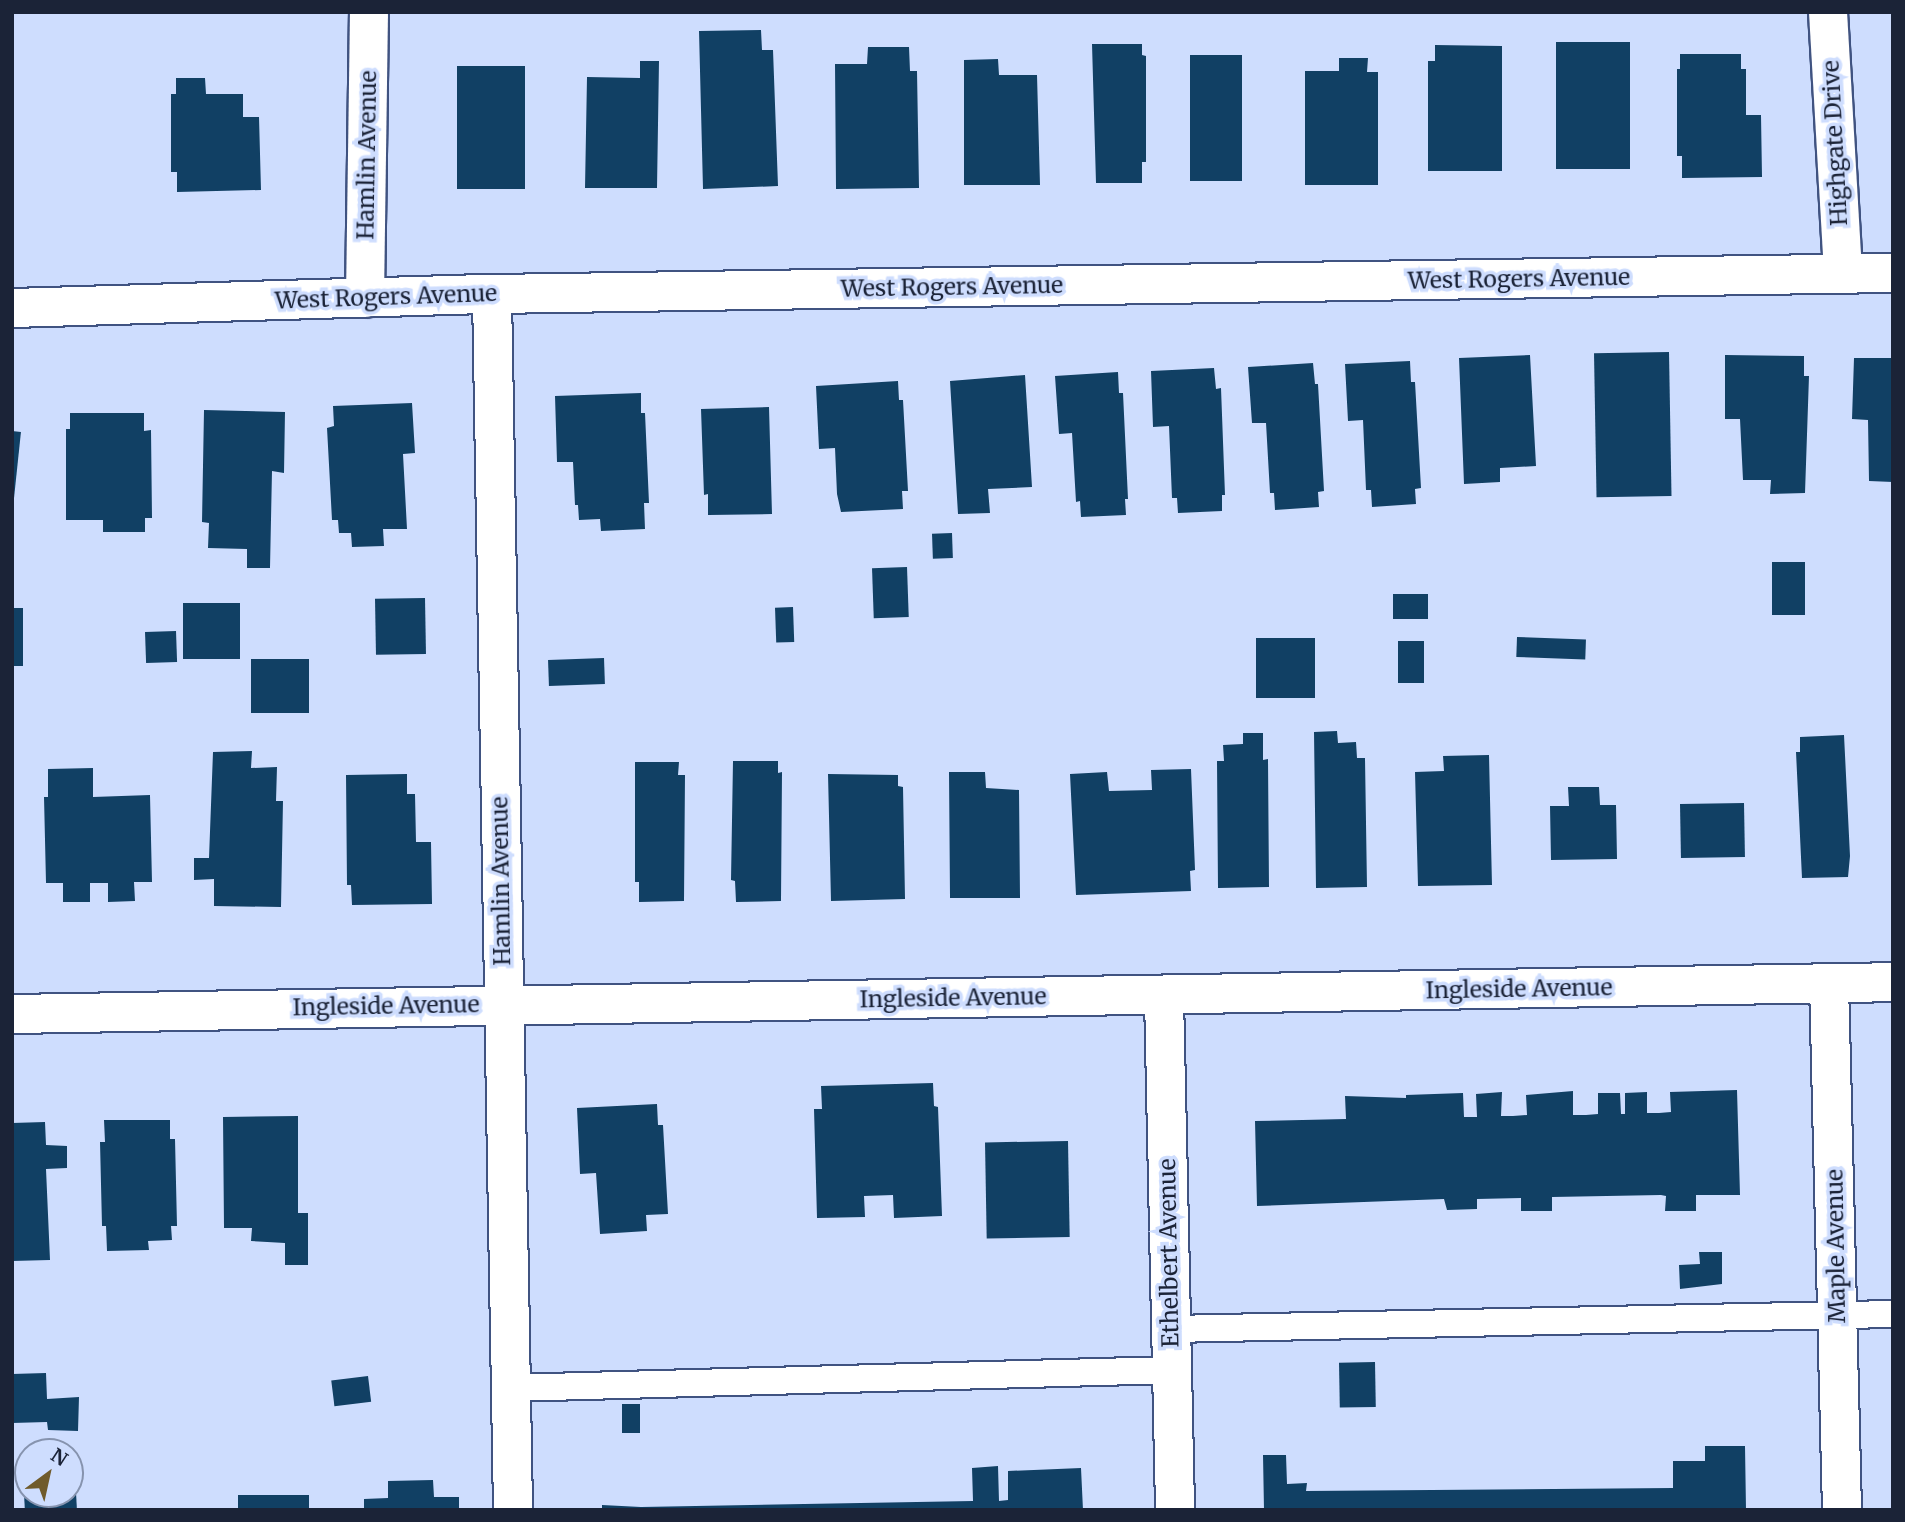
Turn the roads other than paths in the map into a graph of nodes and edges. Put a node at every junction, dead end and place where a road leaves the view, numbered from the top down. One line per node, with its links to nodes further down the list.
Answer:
1 (369, 12): 6 (street, Hamlin Avenue)
2 (1828, 12): 4 (street, Highgate Drive)
3 (1893, 273): 4 (street, West Rogers Avenue)
4 (1843, 274): 5 (street, West Rogers Avenue)
5 (492, 294): 6 (street, West Rogers Avenue); 11 (street, Hamlin Avenue)
6 (365, 298): 7 (street, West Rogers Avenue)
7 (12, 308)
8 (1893, 982): 9 (street, Ingleside Avenue)
9 (1829, 983): 10 (street, Ingleside Avenue); 14 (street, Maple Avenue)
10 (1164, 996): 11 (street, Ingleside Avenue); 15 (street, Ethelbert Avenue)
11 (502, 1004): 12 (street, Ingleside Avenue); 17 (street, Hamlin Avenue)
12 (12, 1014)
13 (1893, 1314): 14 (lane)
14 (1838, 1315): 15 (lane); 20 (street, Maple Avenue)
15 (1171, 1329): 16 (street, Ethelbert Avenue)
16 (1172, 1370): 17 (lane); 19 (street, Ethelbert Avenue)
17 (510, 1388): 18 (street, Hamlin Avenue)
18 (513, 1510)
19 (1175, 1510)
20 (1843, 1510)

